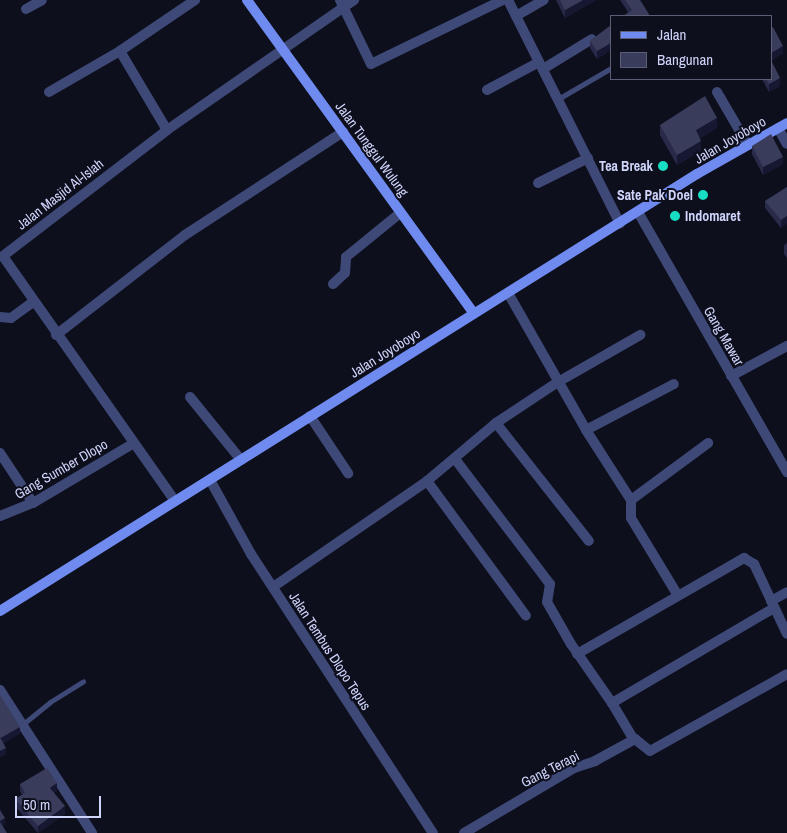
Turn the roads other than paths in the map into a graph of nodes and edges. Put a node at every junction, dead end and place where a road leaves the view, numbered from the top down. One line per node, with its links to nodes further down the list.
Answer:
1 (42, 0): 9 (street)
2 (195, 0): 13 (street)
3 (247, 0): 12 (main road, Jalan Tunggul Wulung)
4 (354, 0): 8 (street, Jalan Masjid Al-Islah)
5 (503, 0): 8 (street)
6 (508, 0): 10 (street)
7 (544, 0): 10 (street)
8 (342, 4): 12 (street, Jalan Masjid Al-Islah)
9 (26, 9)
10 (516, 16): 14 (street)
11 (592, 39): 14 (street)
12 (283, 49): 21 (street, Jalan Masjid Al-Islah); 22 (main road, Jalan Tunggul Wulung)
13 (120, 51): 17 (street); 21 (street)
14 (541, 65): 16 (street); 19 (street)
15 (610, 69): 19 (lane)
16 (487, 90)
17 (49, 92)
18 (717, 92): 24 (street)
19 (558, 99): 25 (street)
20 (783, 126): 23 (street); 24 (main road, Jalan Joyoboyo)
21 (166, 130): 30 (street, Jalan Masjid Al-Islah)
22 (343, 132): 28 (main road, Jalan Tunggul Wulung); 36 (street)
23 (787, 144)
24 (748, 145): 27 (main road, Jalan Joyoboyo)
25 (588, 158): 26 (street); 29 (street)
26 (538, 183)
27 (638, 212): 29 (main road, Jalan Joyoboyo); 39 (street, Gang Mawar)
28 (400, 213): 31 (street); 34 (main road, Jalan Tunggul Wulung)
29 (620, 224): 32 (main road, Jalan Joyoboyo)
30 (1, 256): 33 (street, Jalan Masjid Al-Islah)
31 (333, 284)
32 (508, 293): 34 (main road, Jalan Joyoboyo); 40 (street)
33 (33, 302): 35 (street); 36 (street, Jalan Masjid Al-Islah)
34 (474, 314): 43 (main road, Jalan Joyoboyo)
35 (0, 317)
36 (56, 335): 47 (street, Jalan Masjid Al-Islah)
37 (640, 335): 40 (street)
38 (787, 346): 39 (street)
39 (731, 376): 51 (street, Gang Mawar)
40 (558, 382): 44 (street); 45 (street)
41 (674, 384): 45 (street)
42 (190, 397): 50 (street)
43 (310, 416): 50 (main road, Jalan Joyoboyo); 52 (street)
44 (496, 423): 49 (street); 59 (street)
45 (586, 430): 55 (street)
46 (708, 442): 55 (street)
47 (134, 443): 56 (street, Jalan Masjid Al-Islah); 57 (street, Gang Sumber Dlopo)
48 (0, 453): 57 (street)
49 (455, 459): 54 (street); 67 (street)
50 (241, 460): 53 (main road, Jalan Joyoboyo)
51 (787, 472)
52 (348, 473)
53 (210, 480): 56 (main road, Jalan Joyoboyo); 60 (street, Jalan Tembus Dlopo Tepus)
54 (427, 481): 60 (street); 65 (street)
55 (631, 500): 62 (street)
56 (175, 501): 64 (main road, Jalan Joyoboyo)
57 (33, 503): 58 (street, Gang Sumber Dlopo)
58 (0, 516)
59 (589, 541)
60 (273, 587): 75 (street, Jalan Tembus Dlopo Tepus)
61 (787, 592): 63 (street)
62 (677, 594): 63 (street); 67 (street)
63 (772, 605): 66 (street); 71 (street)
64 (0, 611)
65 (526, 616)
66 (787, 634)
67 (577, 654): 71 (street)
68 (787, 674): 73 (street)
69 (83, 681): 72 (lane)
70 (0, 690): 72 (street)
71 (612, 703): 73 (street)
72 (22, 725): 74 (street)
73 (634, 740): 76 (street, Gang Terapi)
74 (92, 833)
75 (433, 833)
76 (464, 833)

